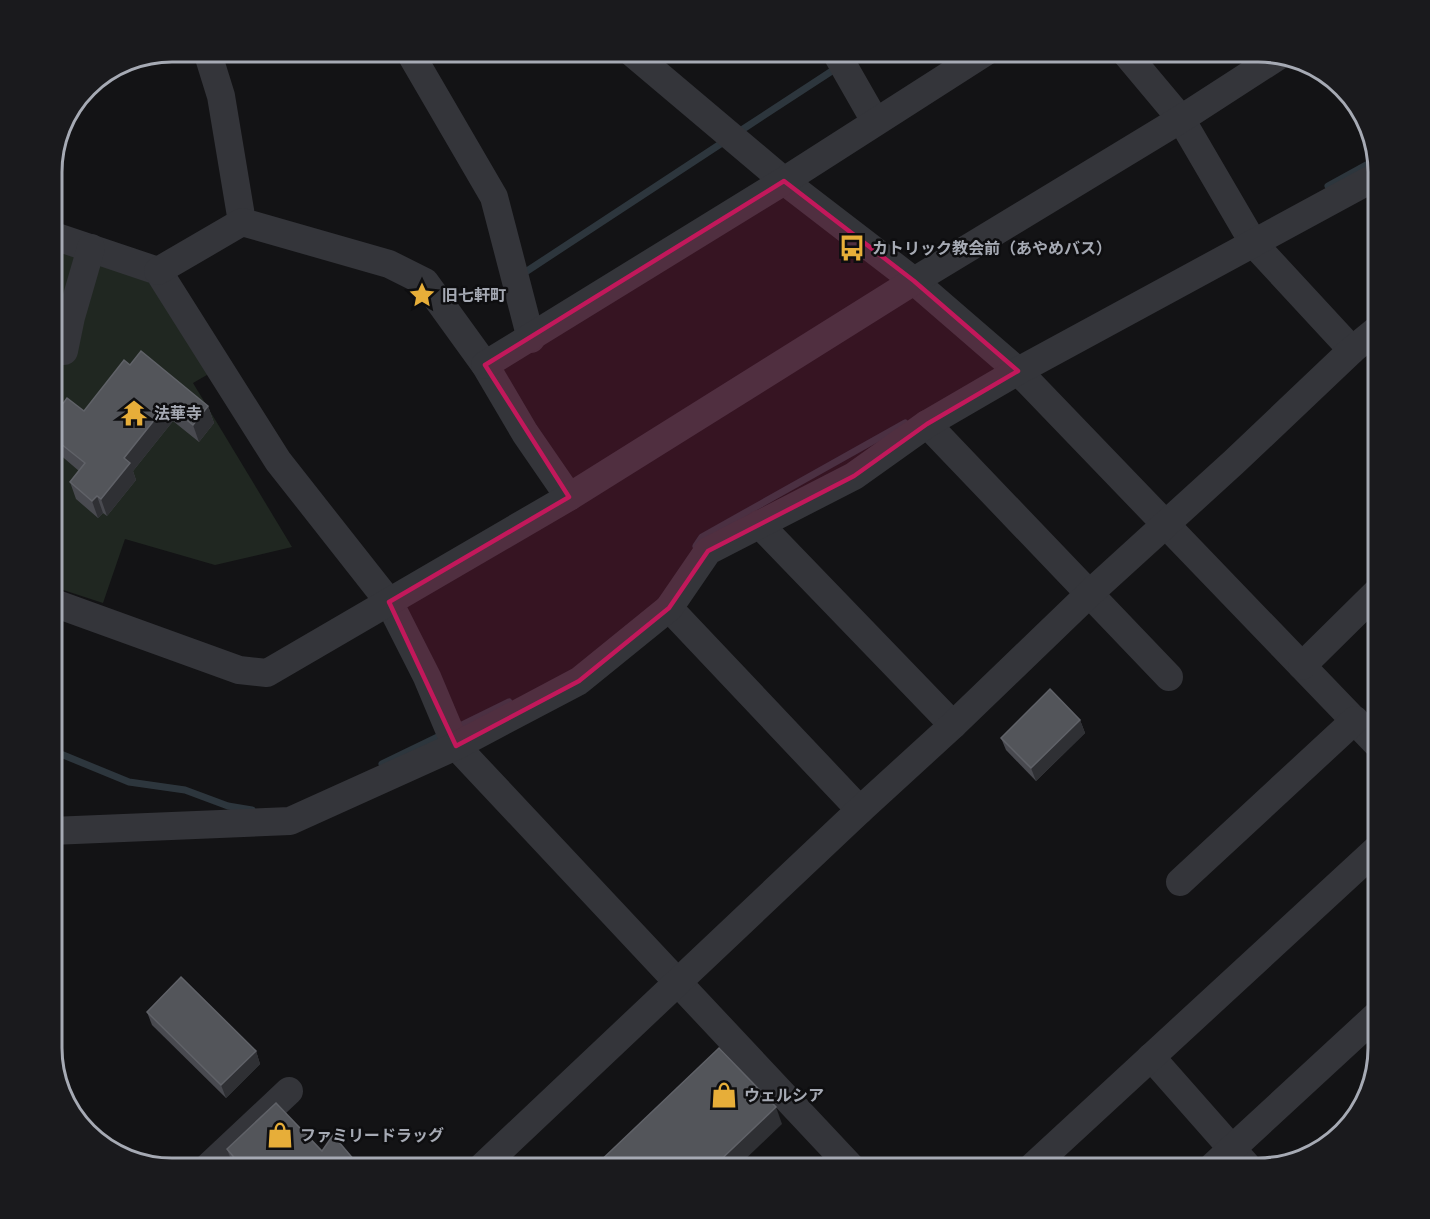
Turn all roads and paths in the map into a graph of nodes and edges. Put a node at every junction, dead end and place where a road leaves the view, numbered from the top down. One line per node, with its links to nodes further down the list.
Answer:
1 (210, 62): 12 (street)
2 (415, 62): 19 (street)
3 (643, 62): 10 (street)
4 (841, 62): 9 (street)
5 (969, 62): 9 (street)
6 (1133, 62): 8 (street)
7 (1269, 62): 8 (street)
8 (1180, 119): 14 (street); 17 (street)
9 (875, 121): 10 (street)
10 (784, 181): 17 (street); 19 (street)
11 (1368, 181): 14 (street)
12 (242, 222): 16 (street); 22 (street)
13 (62, 238): 15 (street)
14 (1254, 244): 20 (street); 23 (street)
15 (92, 248): 16 (street); 21 (street)
16 (158, 271): 30 (street)
17 (914, 281): 23 (street); 25 (street)
18 (1368, 337): 20 (street)
19 (531, 339): 22 (street)
20 (1352, 350): 26 (street)
21 (64, 351)
22 (485, 365): 25 (street)
23 (1018, 371): 24 (street); 26 (street)
24 (927, 424): 27 (street); 28 (street)
25 (569, 497): 30 (street)
26 (1165, 523): 28 (street); 33 (street)
27 (759, 524): 32 (street); 36 (street)
28 (1089, 594): 34 (street); 36 (street)
29 (1368, 601): 33 (street)
30 (389, 602): 31 (street); 38 (street)
31 (62, 606)
32 (669, 608): 38 (street); 39 (street)
33 (1302, 666): 35 (street)
34 (1169, 677)
35 (1354, 720): 37 (street); 42 (street)
36 (953, 725): 39 (street)
37 (1368, 735)
38 (456, 746): 40 (street); 43 (street)
39 (860, 810): 43 (street)
40 (62, 831)
41 (1368, 857): 45 (street)
42 (1180, 882)
43 (678, 983): 48 (street); 49 (street)
44 (1368, 1024): 52 (street)
45 (1151, 1057): 50 (street); 51 (street)
46 (289, 1091): 47 (street)
47 (219, 1157)
48 (494, 1157)
49 (842, 1157)
50 (1043, 1157)
51 (1227, 1157)
52 (1236, 1157)

